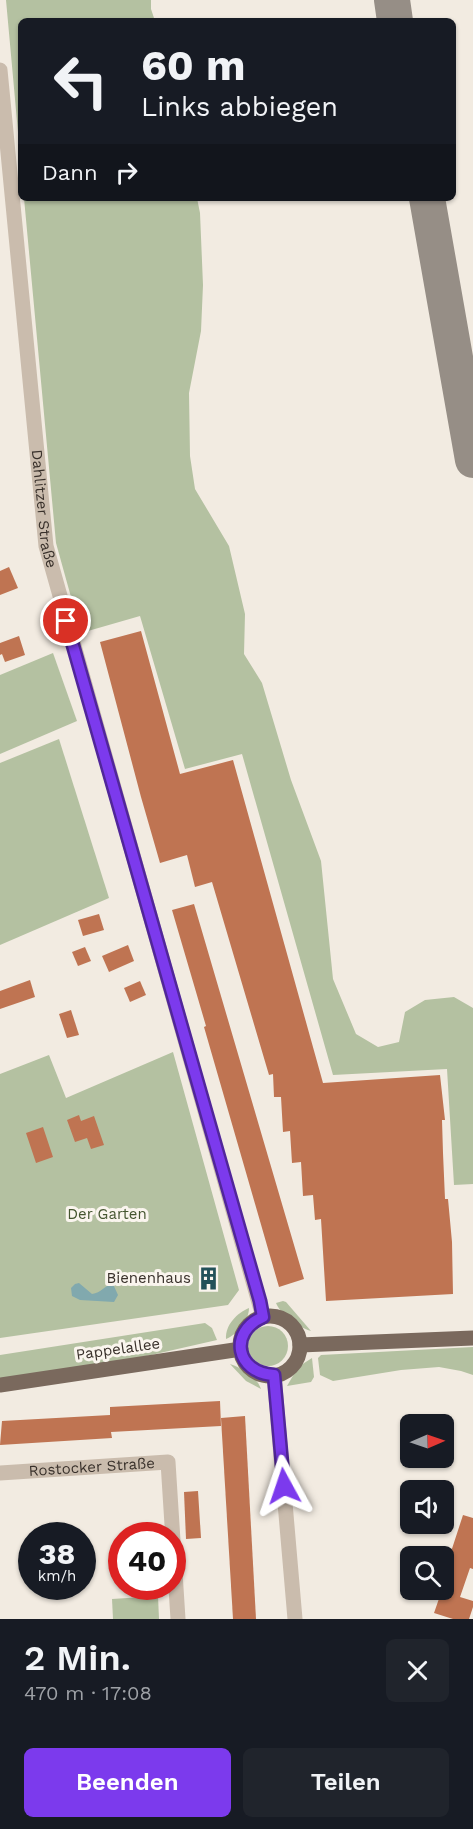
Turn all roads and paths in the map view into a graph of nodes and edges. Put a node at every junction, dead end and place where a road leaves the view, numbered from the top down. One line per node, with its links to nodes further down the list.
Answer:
1 (0, 70): 2 (street, Dahlitzer Straße)
2 (6, 184): 3 (street, Dahlitzer Straße)
3 (263, 1317): 5 (main road); 6 (main road)
4 (473, 1338): 5 (main road)
5 (300, 1345): 7 (main road)
6 (241, 1349): 7 (main road); 8 (main road, Pappelallee)
7 (274, 1375): 11 (street)
8 (0, 1385)
9 (0, 1473): 10 (street, Rostocker Straße)
10 (178, 1619)
11 (295, 1619)

